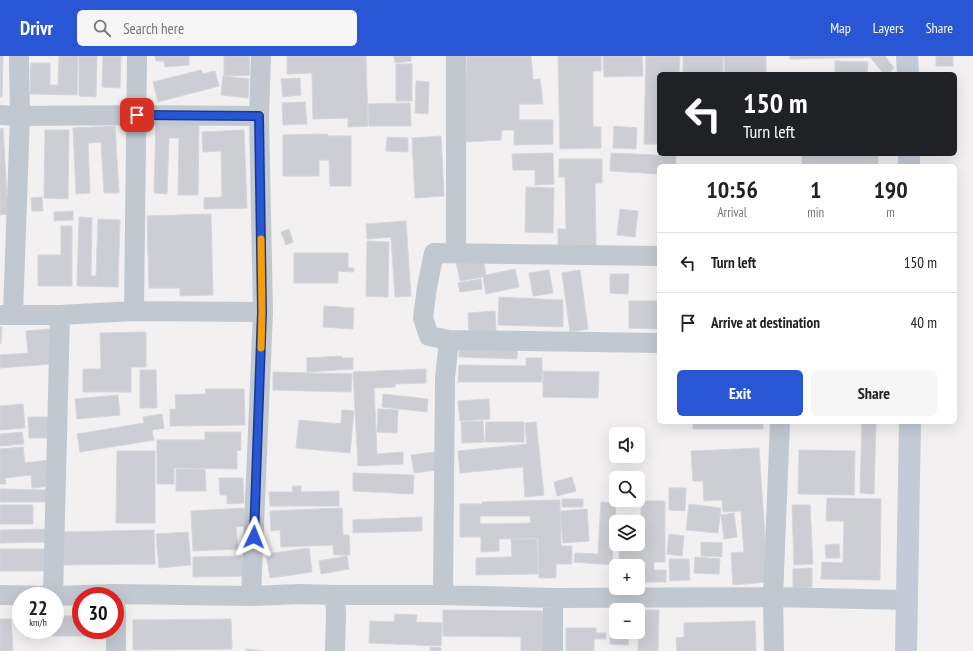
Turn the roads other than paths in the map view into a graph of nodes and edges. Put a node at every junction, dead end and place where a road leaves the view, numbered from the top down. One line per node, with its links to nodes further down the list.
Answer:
1 (19, 56): 9 (street)
2 (137, 56): 7 (street)
3 (261, 56): 10 (street)
4 (456, 56): 11 (street)
5 (907, 56): 6 (street)
6 (908, 72)
7 (137, 115): 9 (street); 10 (street); 13 (street)
8 (0, 116): 9 (street)
9 (20, 116): 15 (street)
10 (259, 116): 14 (street)
11 (456, 253): 12 (street); 17 (street)
12 (657, 256)
13 (134, 311): 14 (street); 16 (street)
14 (262, 312): 26 (street)
15 (7, 315): 16 (street)
16 (60, 315): 21 (street)
17 (449, 340): 18 (street); 25 (street)
18 (657, 343)
19 (780, 424): 28 (street)
20 (910, 424): 30 (street)
21 (53, 587)
22 (0, 595): 23 (street)
23 (12, 595)
24 (335, 595): 25 (street); 26 (street); 33 (street)
25 (443, 595): 29 (street)
26 (251, 596): 27 (street)
27 (124, 597)
28 (773, 597): 29 (street); 30 (street); 35 (street)
29 (553, 598): 34 (street)
30 (907, 600): 36 (street)
31 (116, 639): 32 (street)
32 (116, 651)
33 (335, 651)
34 (552, 651)
35 (774, 651)
36 (906, 651)

